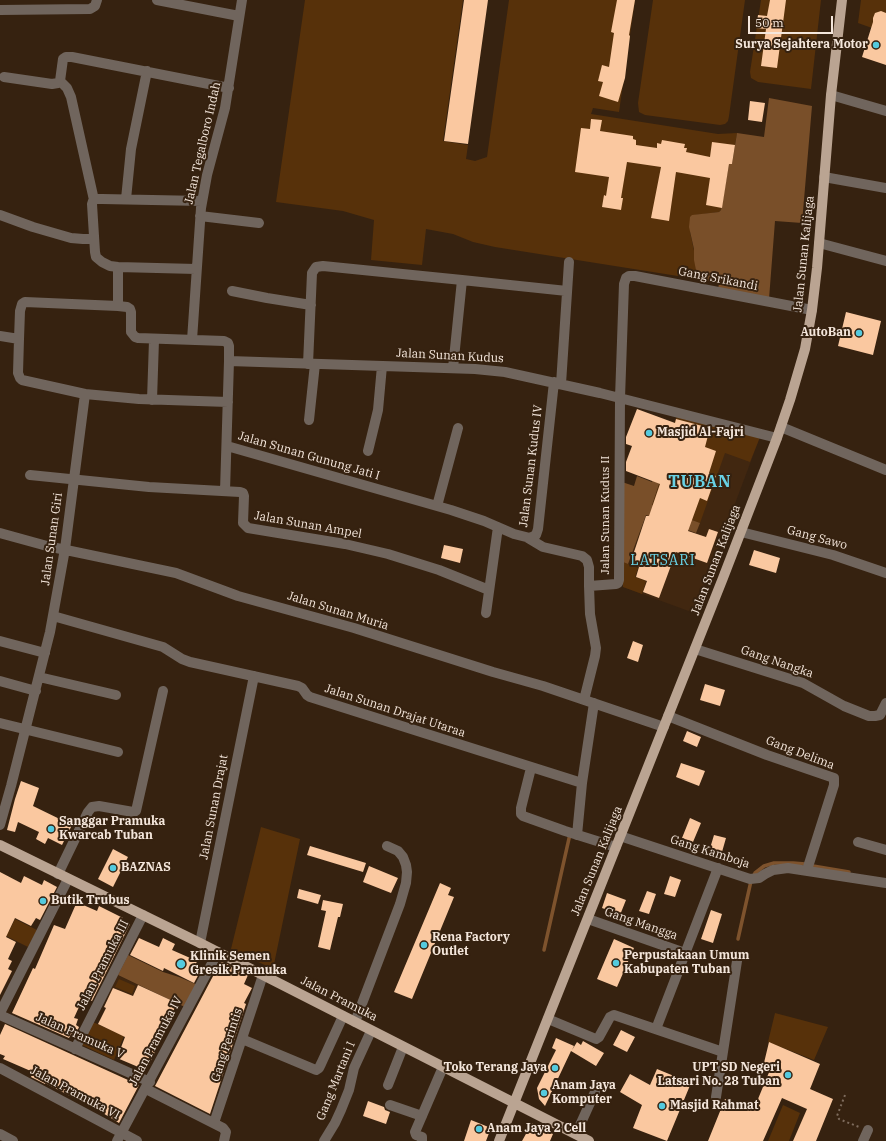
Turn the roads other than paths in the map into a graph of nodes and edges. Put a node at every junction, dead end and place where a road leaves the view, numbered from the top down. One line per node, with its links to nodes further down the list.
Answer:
1 (97, 0): 5 (street)
2 (157, 0): 6 (street)
3 (242, 0): 6 (street, Jalan Tegalboro Indah)
4 (842, 0): 11 (main road, Jalan Sunan Kalijaga)
5 (0, 10)
6 (240, 16): 10 (street, Jalan Tegalboro Indah)
7 (147, 71): 9 (street); 10 (street); 15 (street)
8 (4, 78): 9 (street)
9 (60, 81): 16 (street)
10 (229, 88): 17 (street, Jalan Tegalboro Indah)
11 (831, 95): 12 (street); 13 (main road, Jalan Sunan Kalijaga)
12 (886, 111)
13 (824, 177): 14 (street); 22 (main road, Jalan Sunan Kalijaga)
14 (886, 188)
15 (126, 199): 16 (street); 17 (street)
16 (94, 200): 21 (street)
17 (202, 201): 19 (street, Jalan Tegalboro Indah)
18 (0, 215): 21 (street)
19 (200, 216): 20 (street); 26 (street, Jalan Tegalboro Indah)
20 (259, 223)
21 (94, 239): 25 (street)
22 (819, 243): 23 (street); 33 (main road, Jalan Sunan Kalijaga)
23 (886, 261)
24 (569, 262): 30 (street)
25 (118, 267): 26 (street); 32 (street)
26 (196, 269): 37 (street, Jalan Tegalboro Indah)
27 (462, 280): 30 (street); 31 (street); 41 (street)
28 (624, 284): 33 (street, Gang Srikandi); 44 (street, Jalan Sunan Kudus II)
29 (232, 290): 31 (street)
30 (567, 291): 42 (street)
31 (311, 305): 39 (street)
32 (118, 306): 35 (street); 36 (street)
33 (812, 310): 48 (main road, Jalan Sunan Kalijaga)
34 (0, 336): 35 (street)
35 (19, 339): 43 (street)
36 (154, 340): 37 (street); 45 (street)
37 (192, 340): 38 (street)
38 (229, 361): 39 (street, Jalan Sunan Kudus); 46 (street)
39 (312, 364): 40 (street, Jalan Sunan Kudus); 47 (street)
40 (382, 366): 41 (street, Jalan Sunan Kudus); 52 (street)
41 (453, 368): 42 (street, Jalan Sunan Kudus)
42 (557, 383): 44 (street, Jalan Sunan Kudus); 62 (street, Jalan Sunan Kudus IV)
43 (85, 394): 45 (street); 55 (street, Jalan Sunan Giri)
44 (620, 398): 50 (street, Jalan Sunan Kudus); 65 (street, Jalan Sunan Kudus II)
45 (152, 400): 46 (street)
46 (228, 402): 51 (street)
47 (309, 420)
48 (781, 427): 50 (main road, Jalan Sunan Kalijaga); 53 (street)
49 (458, 428): 58 (street)
50 (777, 438): 60 (main road, Jalan Sunan Kalijaga)
51 (227, 446): 56 (street); 57 (street, Jalan Sunan Gunung Jati I)
52 (368, 451)
53 (886, 470)
54 (30, 474): 55 (street, Jalan Sunan Ampel)
55 (74, 479): 56 (street, Jalan Sunan Ampel); 63 (street, Jalan Sunan Giri)
56 (225, 491): 66 (street, Jalan Sunan Ampel)
57 (384, 491): 58 (street, Jalan Sunan Kudus IV)
58 (437, 506): 59 (street, Jalan Sunan Kudus IV)
59 (498, 527): 62 (street, Jalan Sunan Kudus IV); 66 (street)
60 (741, 532): 64 (street, Gang Sawo); 70 (main road, Jalan Sunan Kalijaga)
61 (1, 536): 63 (street, Jalan Sunan Muria)
62 (528, 538): 65 (street)
63 (65, 549): 68 (street, Jalan Sunan Giri); 78 (street, Jalan Sunan Muria)
64 (886, 573)
65 (589, 586): 78 (street, Jalan Sunan Kudus II)
66 (489, 590): 67 (street)
67 (486, 613)
68 (53, 616): 71 (street, Jalan Sunan Giri); 73 (street, Jalan Sunan Drajat Utaraa)
69 (0, 641): 71 (street)
70 (695, 649): 79 (street, Gang Nangka); 80 (main road, Jalan Sunan Kalijaga)
71 (45, 653): 72 (street, Jalan Sunan Giri)
72 (39, 676): 75 (street, Jalan Sunan Giri); 77 (street)
73 (254, 676): 85 (street, Jalan Sunan Drajat Utaraa); 102 (street, Jalan Sunan Drajat)
74 (0, 681): 75 (street)
75 (36, 691): 83 (street, Jalan Sunan Giri)
76 (163, 692): 97 (street)
77 (116, 695)
78 (589, 702): 82 (street, Jalan Sunan Muria); 86 (street, Jalan Sunan Kudus II)
79 (886, 703)
80 (668, 716): 82 (main road, Jalan Sunan Kalijaga); 96 (street, Gang Delima)
81 (0, 723): 83 (street)
82 (664, 727): 89 (main road, Jalan Sunan Kalijaga)
83 (26, 730): 84 (street); 87 (street, Jalan Sunan Giri)
84 (118, 752)
85 (531, 768): 86 (street, Jalan Sunan Drajat Utaraa); 88 (street)
86 (582, 783): 88 (street, Jalan Sunan Kudus II)
87 (0, 825)
88 (576, 835): 93 (street)
89 (620, 836): 93 (main road, Jalan Sunan Kalijaga); 95 (street, Gang Kamboja)
90 (858, 842): 94 (street)
91 (0, 845): 97 (main road, Jalan Pramuka)
92 (387, 846): 110 (street)
93 (616, 847): 101 (main road, Jalan Sunan Kalijaga)
94 (886, 850)
95 (718, 868): 96 (street, Gang Kamboja); 104 (street)
96 (807, 870): 99 (street, Gang Kamboja)
97 (58, 874): 98 (main road, Jalan Pramuka)
98 (68, 879): 100 (main road, Jalan Pramuka); 107 (street)
99 (886, 883)
100 (142, 915): 102 (main road, Jalan Pramuka); 115 (street, Jalan Pramuka III)
101 (588, 919): 104 (street, Gang Mangga); 109 (main road, Jalan Sunan Kalijaga)
102 (200, 943): 103 (main road, Jalan Pramuka)
103 (218, 952): 106 (main road, Jalan Pramuka); 120 (street, Jalan Pramuka IV)
104 (685, 953): 111 (street)
105 (737, 961): 116 (street)
106 (264, 975): 108 (main road, Jalan Pramuka); 113 (street, Gang Perintis)
107 (0, 1014): 115 (street, Jalan Pramuka V)
108 (343, 1016): 110 (main road, Jalan Pramuka); 113 (street)
109 (548, 1019): 111 (street); 123 (main road, Jalan Sunan Kalijaga)
110 (355, 1022): 112 (main road, Jalan Pramuka)
111 (656, 1029): 116 (street)
112 (371, 1031): 114 (main road, Jalan Pramuka); 134 (street, Gang Martani I)
113 (242, 1039): 126 (street, Gang Perintis)
114 (403, 1047): 117 (main road, Jalan Pramuka); 119 (street)
115 (75, 1048): 120 (street, Jalan Pramuka V)
116 (723, 1052): 122 (street)
117 (443, 1067): 123 (main road, Jalan Pramuka); 125 (street)
118 (0, 1068): 130 (street, Jalan Pramuka VI)
119 (388, 1085)
120 (148, 1086): 126 (street, Jalan Pramuka V); 130 (street, Jalan Pramuka IV)
121 (596, 1092): 129 (street)
122 (716, 1097)
123 (514, 1104): 129 (main road, Jalan Pramuka); 136 (main road, Jalan Sunan Kalijaga)
124 (390, 1105): 125 (street)
125 (422, 1116): 135 (street)
126 (214, 1123): 131 (street)
127 (868, 1130): 138 (street)
128 (0, 1134): 132 (street)
129 (576, 1134): 137 (main road, Jalan Pramuka)
130 (119, 1137): 133 (street, Jalan Pramuka VI)
131 (227, 1140)
132 (13, 1141)
133 (137, 1141)
134 (324, 1141)
135 (422, 1141)
136 (499, 1141)
137 (590, 1141)
138 (863, 1141)

